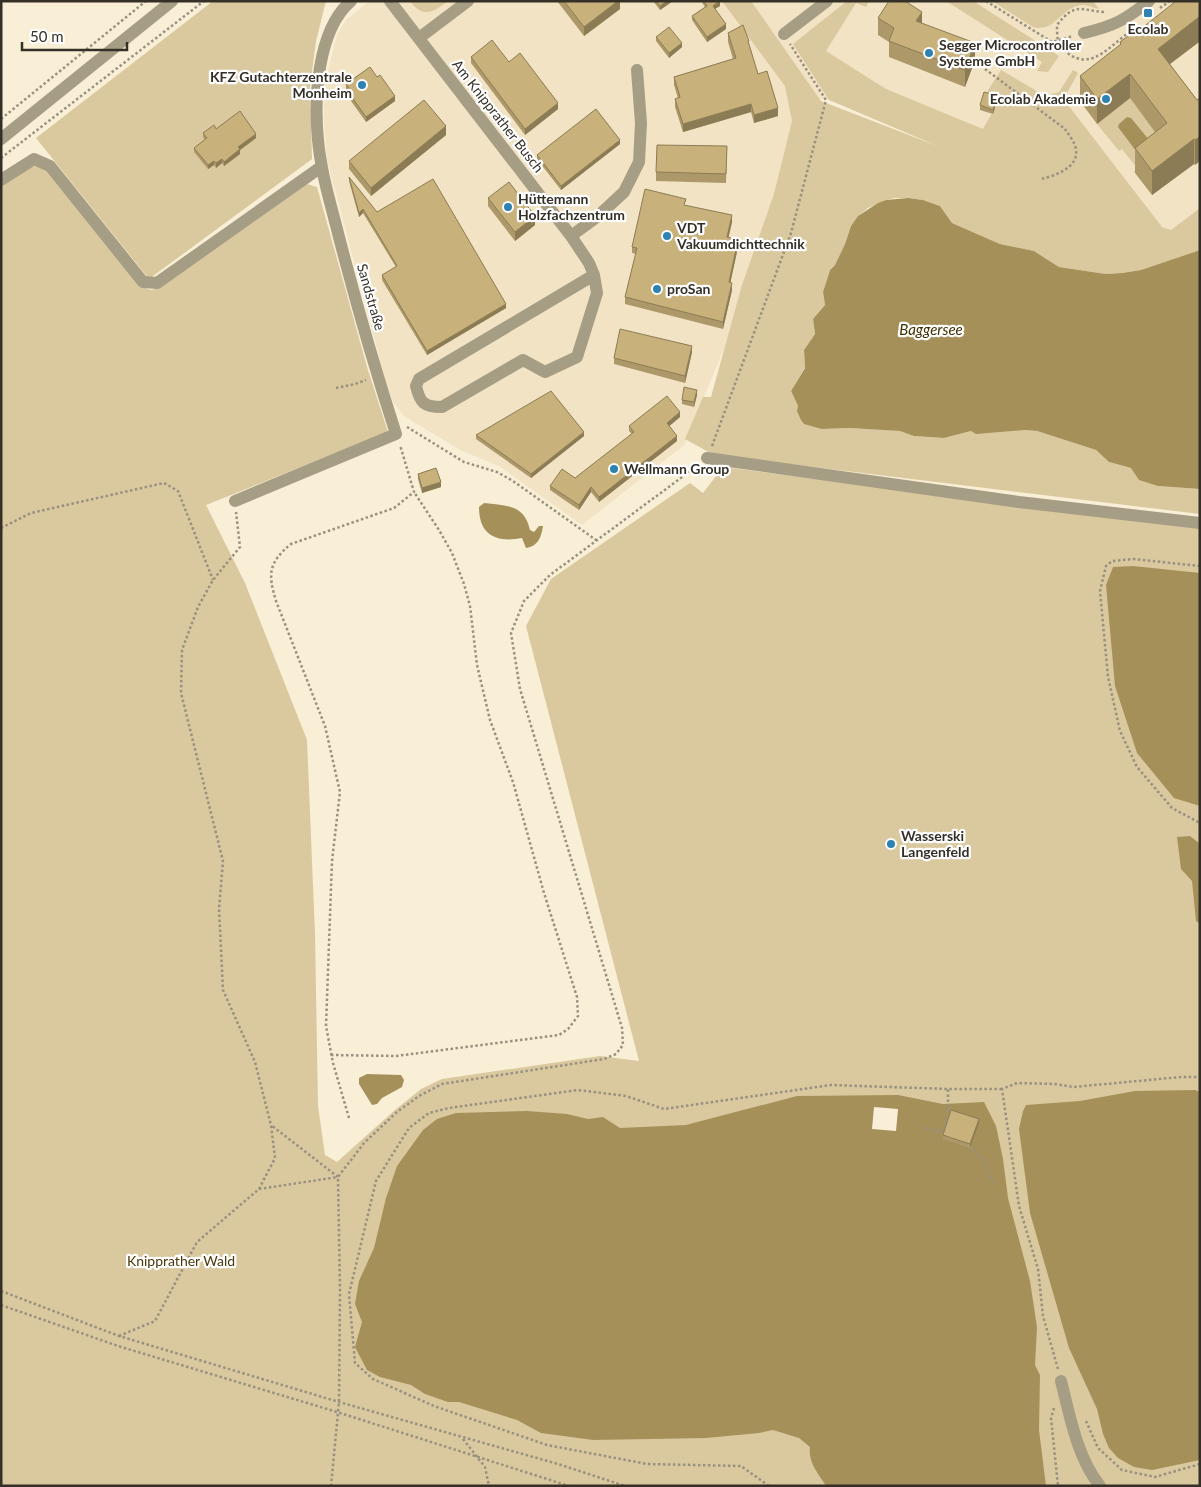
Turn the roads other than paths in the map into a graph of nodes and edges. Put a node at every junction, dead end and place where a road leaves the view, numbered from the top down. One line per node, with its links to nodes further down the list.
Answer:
1 (172, 1): 11 (street)
2 (351, 1): 12 (street, Sandstraße)
3 (390, 1): 9 (street, Am Knipprather Busch)
4 (468, 1): 9 (street)
5 (827, 1): 8 (street)
6 (1149, 1): 7 (street)
7 (1084, 33)
8 (784, 34)
9 (419, 38): 14 (street, Am Knipprather Busch)
10 (637, 70): 14 (street)
11 (1, 139)
12 (321, 166): 13 (street); 17 (street, Sandstraße)
13 (1, 180)
14 (571, 236): 15 (street, Am Knipprather Busch)
15 (594, 276): 15 (street, Am Knipprather Busch)
16 (707, 458): 18 (street)
17 (235, 501)
18 (1200, 523)
19 (1061, 1381): 20 (street)
20 (1100, 1486)

